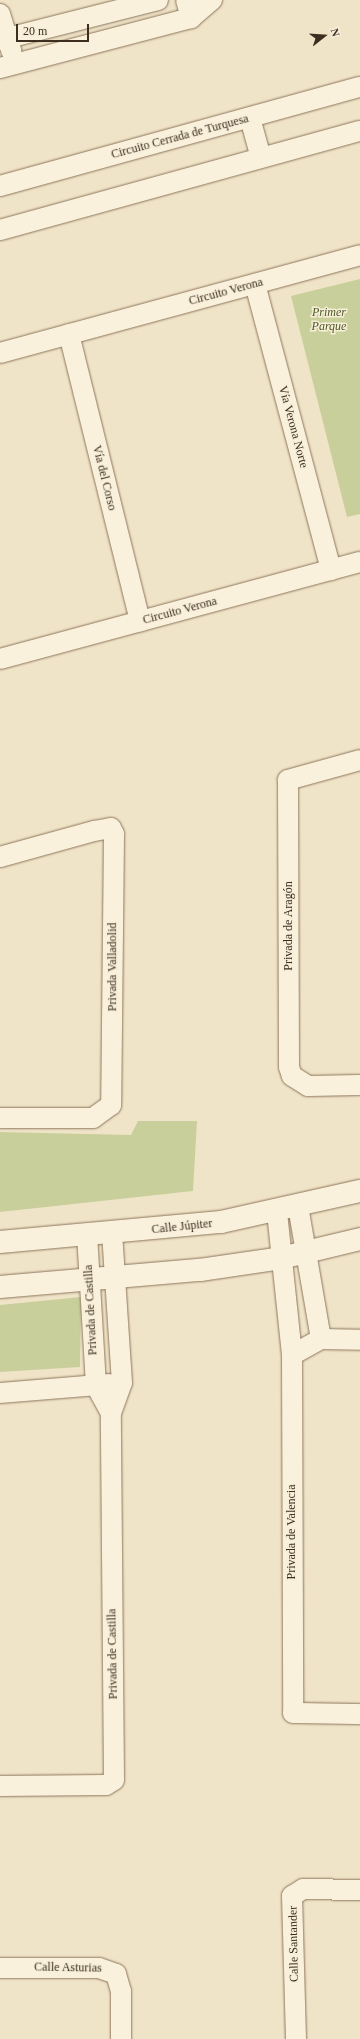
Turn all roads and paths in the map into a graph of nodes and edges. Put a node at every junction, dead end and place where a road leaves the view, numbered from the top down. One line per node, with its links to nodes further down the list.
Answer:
1 (158, 0): 5 (street)
2 (209, 0): 3 (street)
3 (188, 9): 6 (street)
4 (0, 14): 5 (street)
5 (4, 39): 6 (street)
6 (7, 66)
7 (360, 87): 8 (street, Circuito Cerrada de Turquesa)
8 (250, 118): 10 (street); 11 (street, Circuito Cerrada de Turquesa)
9 (360, 131): 10 (street)
10 (260, 158): 12 (street)
11 (0, 186)
12 (0, 230)
13 (360, 255): 14 (street, Circuito Verona)
14 (255, 284): 15 (street, Circuito Verona); 18 (street, Vía Verona Norte)
15 (69, 334): 16 (street, Circuito Verona); 19 (street, Vía del Corso)
16 (0, 353)
17 (360, 562): 18 (street, Circuito Verona)
18 (331, 570): 19 (street, Circuito Verona)
19 (140, 621): 20 (street, Circuito Verona)
20 (0, 659)
21 (360, 760): 23 (street, Privada de Aragón)
22 (0, 857): 24 (street, Privada Valladolid)
23 (360, 1085)
24 (0, 1118)
25 (360, 1191): 26 (main road, Calle Júpiter)
26 (298, 1206): 27 (main road, Calle Júpiter); 32 (street)
27 (277, 1212): 29 (main road, Calle Júpiter); 33 (street)
28 (87, 1234): 29 (main road, Calle Júpiter); 31 (main road, Calle Júpiter); 35 (street, Privada de Castilla)
29 (112, 1234): 34 (street, Privada de Castilla)
30 (360, 1239): 32 (main road)
31 (0, 1242)
32 (306, 1252): 33 (main road); 37 (street)
33 (281, 1258): 34 (main road); 39 (street)
34 (115, 1277): 35 (main road); 40 (street, Privada de Castilla)
35 (90, 1280): 36 (main road); 41 (street, Privada de Castilla)
36 (0, 1287)
37 (321, 1339): 38 (street); 39 (street)
38 (360, 1340)
39 (292, 1355): 44 (street, Privada de Valencia)
40 (122, 1383): 41 (street); 43 (street, Privada de Castilla)
41 (96, 1386): 42 (street); 43 (street, Privada de Castilla)
42 (0, 1393)
43 (111, 1413): 45 (street, Privada de Castilla)
44 (360, 1714)
45 (0, 1786)
46 (360, 1890): 49 (street, Calle Santander)
47 (0, 1968): 48 (street, Calle Asturias)
48 (121, 2039)
49 (296, 2039)

